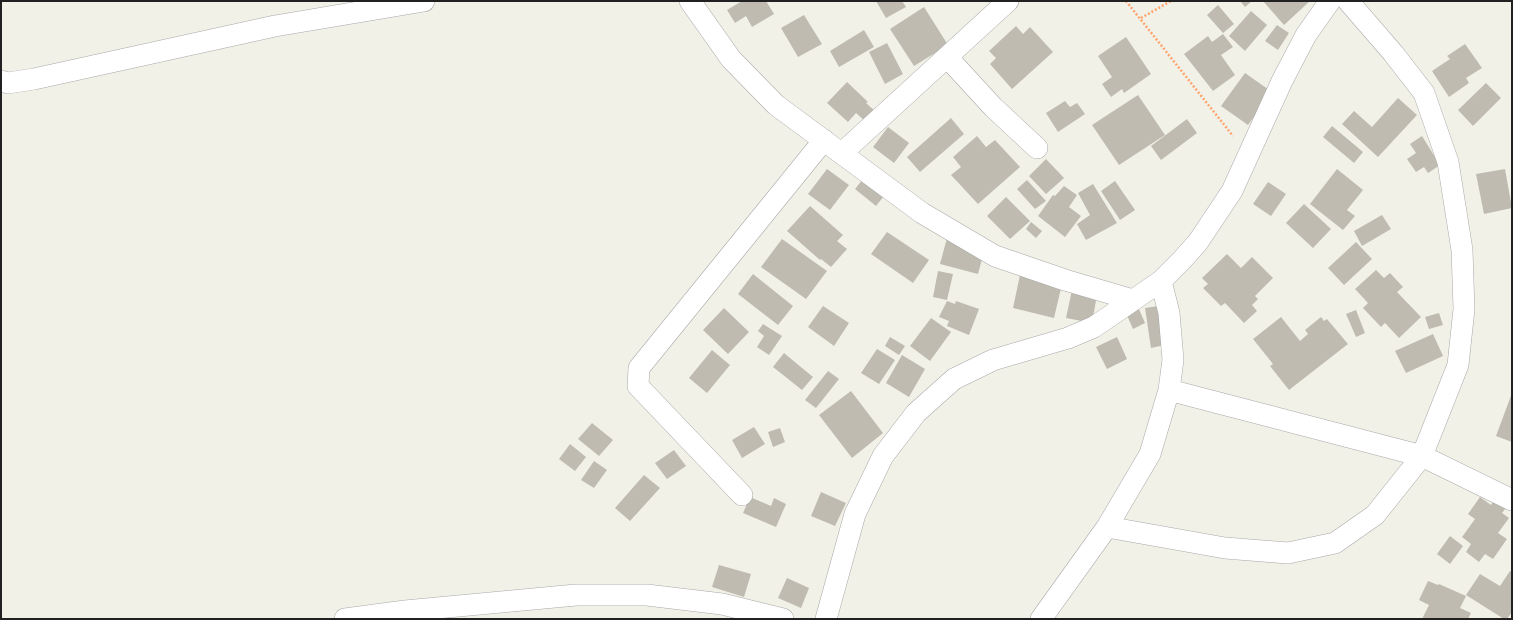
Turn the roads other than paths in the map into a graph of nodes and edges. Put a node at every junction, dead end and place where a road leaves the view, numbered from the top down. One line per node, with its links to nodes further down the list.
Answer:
1 (424, 1): 7 (street)
2 (690, 1): 8 (street)
3 (1008, 1): 6 (street)
4 (1330, 1): 11 (street)
5 (1348, 1): 14 (street)
6 (948, 58): 9 (street); 10 (street)
7 (1, 81)
8 (824, 140): 10 (street); 15 (street)
9 (1037, 148)
10 (842, 153): 12 (street)
11 (1161, 281): 12 (street); 13 (street)
12 (1133, 300): 21 (street)
13 (1169, 390): 14 (street); 17 (street)
14 (1422, 456): 16 (street); 17 (street)
15 (742, 495)
16 (1512, 500)
17 (1107, 527): 22 (street)
18 (405, 615): 19 (street); 20 (street)
19 (345, 619)
20 (784, 619)
21 (826, 619)
22 (1041, 619)

